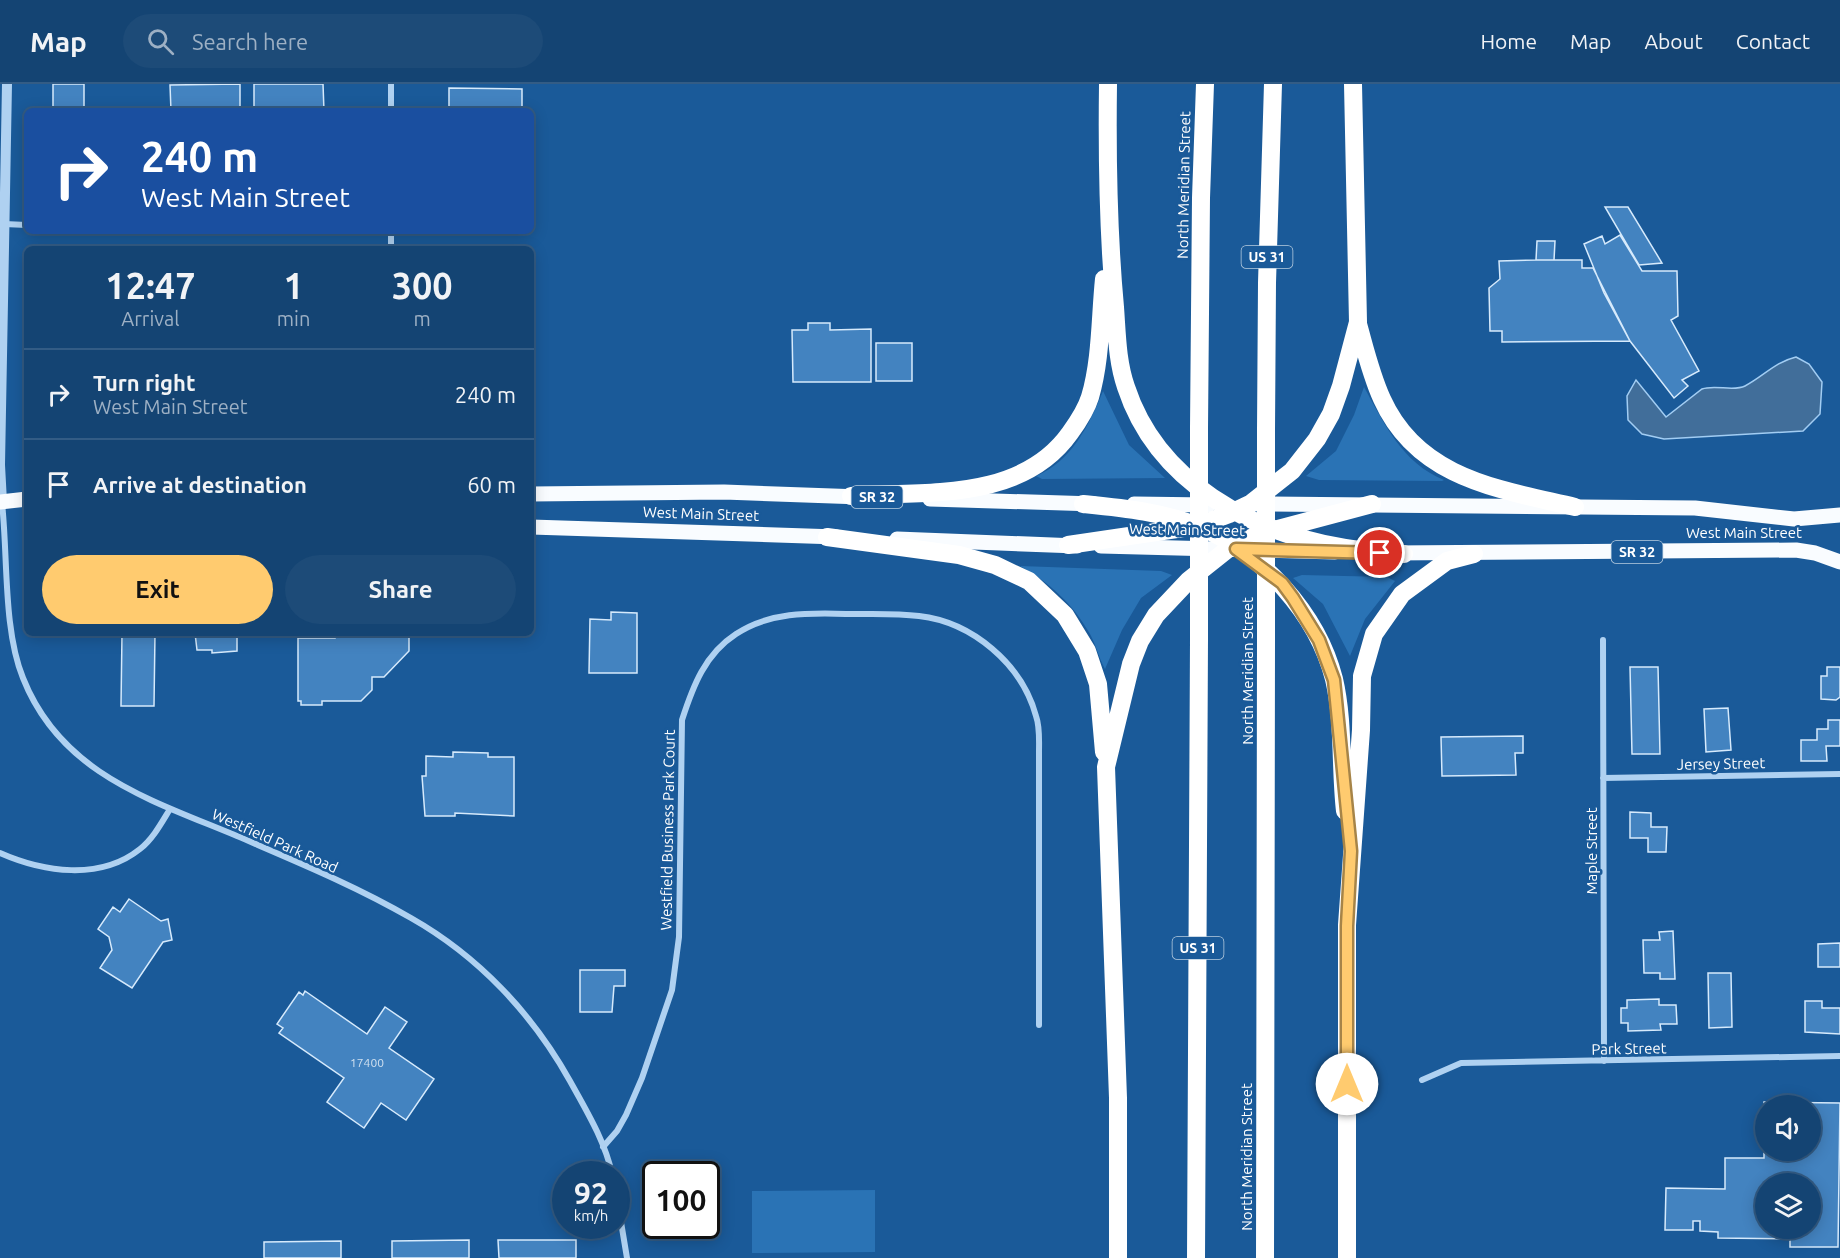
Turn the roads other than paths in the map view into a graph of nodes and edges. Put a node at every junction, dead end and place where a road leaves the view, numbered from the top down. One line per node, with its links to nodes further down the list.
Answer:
1 (391, 84): 7 (street)
2 (1108, 84): 10 (highway)
3 (1205, 84): 47 (highway, North Meridian Street / US 31, bridge)
4 (1273, 84): 48 (highway, North Meridian Street / US 31, bridge)
5 (1353, 84): 11 (highway)
6 (7, 85): 8 (street)
7 (391, 108)
8 (2, 224): 9 (street); 15 (street)
9 (24, 225)
10 (1108, 232): 13 (highway); 18 (highway)
11 (1358, 322): 18 (highway); 19 (highway)
12 (534, 494): 13 (main road, West Main Street / SR 32)
13 (851, 496): 16 (main road, West Main Street / SR 32)
14 (24, 499): 15 (main road)
15 (1, 502): 20 (main road); 35 (street, Westfield Park Road)
16 (1083, 504): 18 (main road, West Main Street / SR 32); 23 (highway)
17 (1372, 504): 18 (main road, West Main Street / SR 32); 19 (main road, West Main Street / SR 32); 24 (highway)
18 (1236, 507): 23 (highway); 24 (highway)
19 (1575, 507): 21 (main road, West Main Street / SR 32)
20 (24, 510)
21 (1840, 515)
22 (534, 526): 25 (main road, West Main Street / SR 32)
23 (1197, 526): 26 (highway); 27 (highway)
24 (1274, 530): 27 (highway); 28 (highway)
25 (827, 537): 26 (main road, West Main Street / SR 32); 32 (highway)
26 (1068, 545): 27 (main road, West Main Street / SR 32)
27 (1232, 548): 28 (main road, West Main Street / SR 32); 32 (highway); 36 (highway)
28 (1404, 554): 29 (main road, West Main Street / SR 32)
29 (1474, 554): 30 (main road, West Main Street / SR 32); 36 (highway)
30 (1840, 562)
31 (1603, 640): 34 (street, Maple Street)
32 (1106, 767): 46 (highway)
33 (1840, 774): 34 (street, Jersey Street)
34 (1603, 778): 40 (street, Maple Street)
35 (170, 809): 37 (street); 42 (street, Westfield Park Road)
36 (1351, 851): 49 (highway)
37 (0, 853)
38 (1039, 1025): 42 (street, Westfield Business Park Court)
39 (1840, 1056): 40 (street, Park Street)
40 (1604, 1061): 41 (street, Park Street)
41 (1422, 1080)
42 (603, 1147): 43 (street, Westfield Park Road)
43 (608, 1161)
44 (624, 1239): 45 (street)
45 (627, 1258)
46 (1118, 1258)
47 (1196, 1258)
48 (1265, 1258)
49 (1347, 1258)

